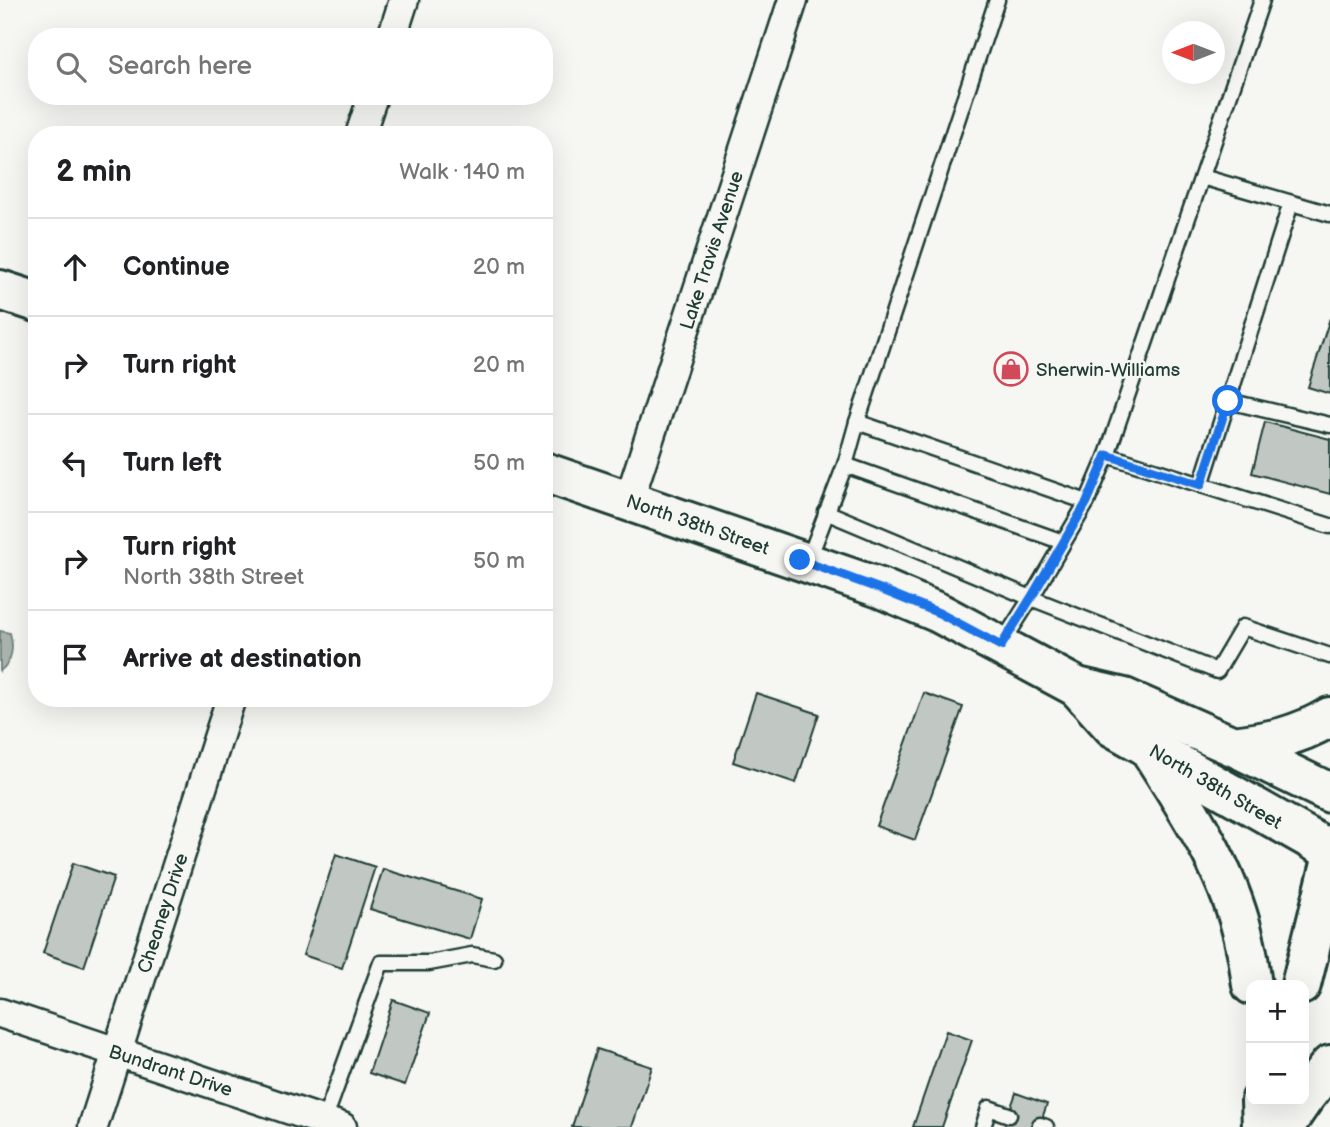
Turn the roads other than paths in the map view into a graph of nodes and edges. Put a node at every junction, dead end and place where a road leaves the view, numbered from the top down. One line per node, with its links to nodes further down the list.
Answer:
1 (404, 0): 5 (street)
2 (793, 0): 20 (street, Lake Travis Avenue)
3 (997, 0): 14 (lane)
4 (1262, 0): 8 (lane)
5 (395, 28)
6 (370, 105): 7 (street)
7 (363, 126)
8 (1202, 177): 9 (lane); 16 (lane)
9 (1292, 203): 10 (lane); 13 (lane)
10 (1330, 214)
11 (0, 290): 12 (street)
12 (28, 299)
13 (1228, 401): 15 (lane); 19 (lane)
14 (857, 422): 17 (lane); 21 (lane)
15 (1330, 425)
16 (1107, 455): 19 (lane); 21 (lane)
17 (845, 465): 22 (lane); 24 (lane)
18 (553, 475): 20 (street, North 38th Street)
19 (1201, 485): 23 (lane)
20 (629, 500): 25 (street, North 38th Street)
21 (1087, 502): 24 (lane)
22 (826, 512): 25 (lane); 26 (lane)
23 (1330, 526)
24 (1063, 542): 26 (lane)
25 (807, 562): 27 (street, North 38th Street)
26 (1031, 598): 27 (lane); 28 (lane)
27 (1001, 646): 29 (street, North 38th Street)
28 (1330, 656)
29 (1077, 687): 32 (street, North 38th Street); 33 (street, North 38th Street)
30 (228, 707): 41 (street, Cheaney Drive)
31 (1330, 717): 32 (street)
32 (1233, 746): 34 (street, North 38th Street)
33 (1149, 748): 35 (street, North 38th Street); 38 (street)
34 (1330, 793)
35 (1330, 850)
36 (1330, 867): 39 (street)
37 (494, 959): 48 (lane)
38 (1251, 980)
39 (1302, 980)
40 (0, 1013): 41 (street, Bundrant Drive)
41 (117, 1052): 48 (street, Bundrant Drive); 49 (street, Cheaney Drive)
42 (1330, 1065): 43 (street)
43 (1309, 1091)
44 (1261, 1106): 51 (street)
45 (1269, 1106): 51 (street)
46 (1298, 1106): 52 (street)
47 (1009, 1115): 50 (lane)
48 (333, 1124)
49 (93, 1127)
50 (983, 1127)
51 (1263, 1127)
52 (1284, 1127)

